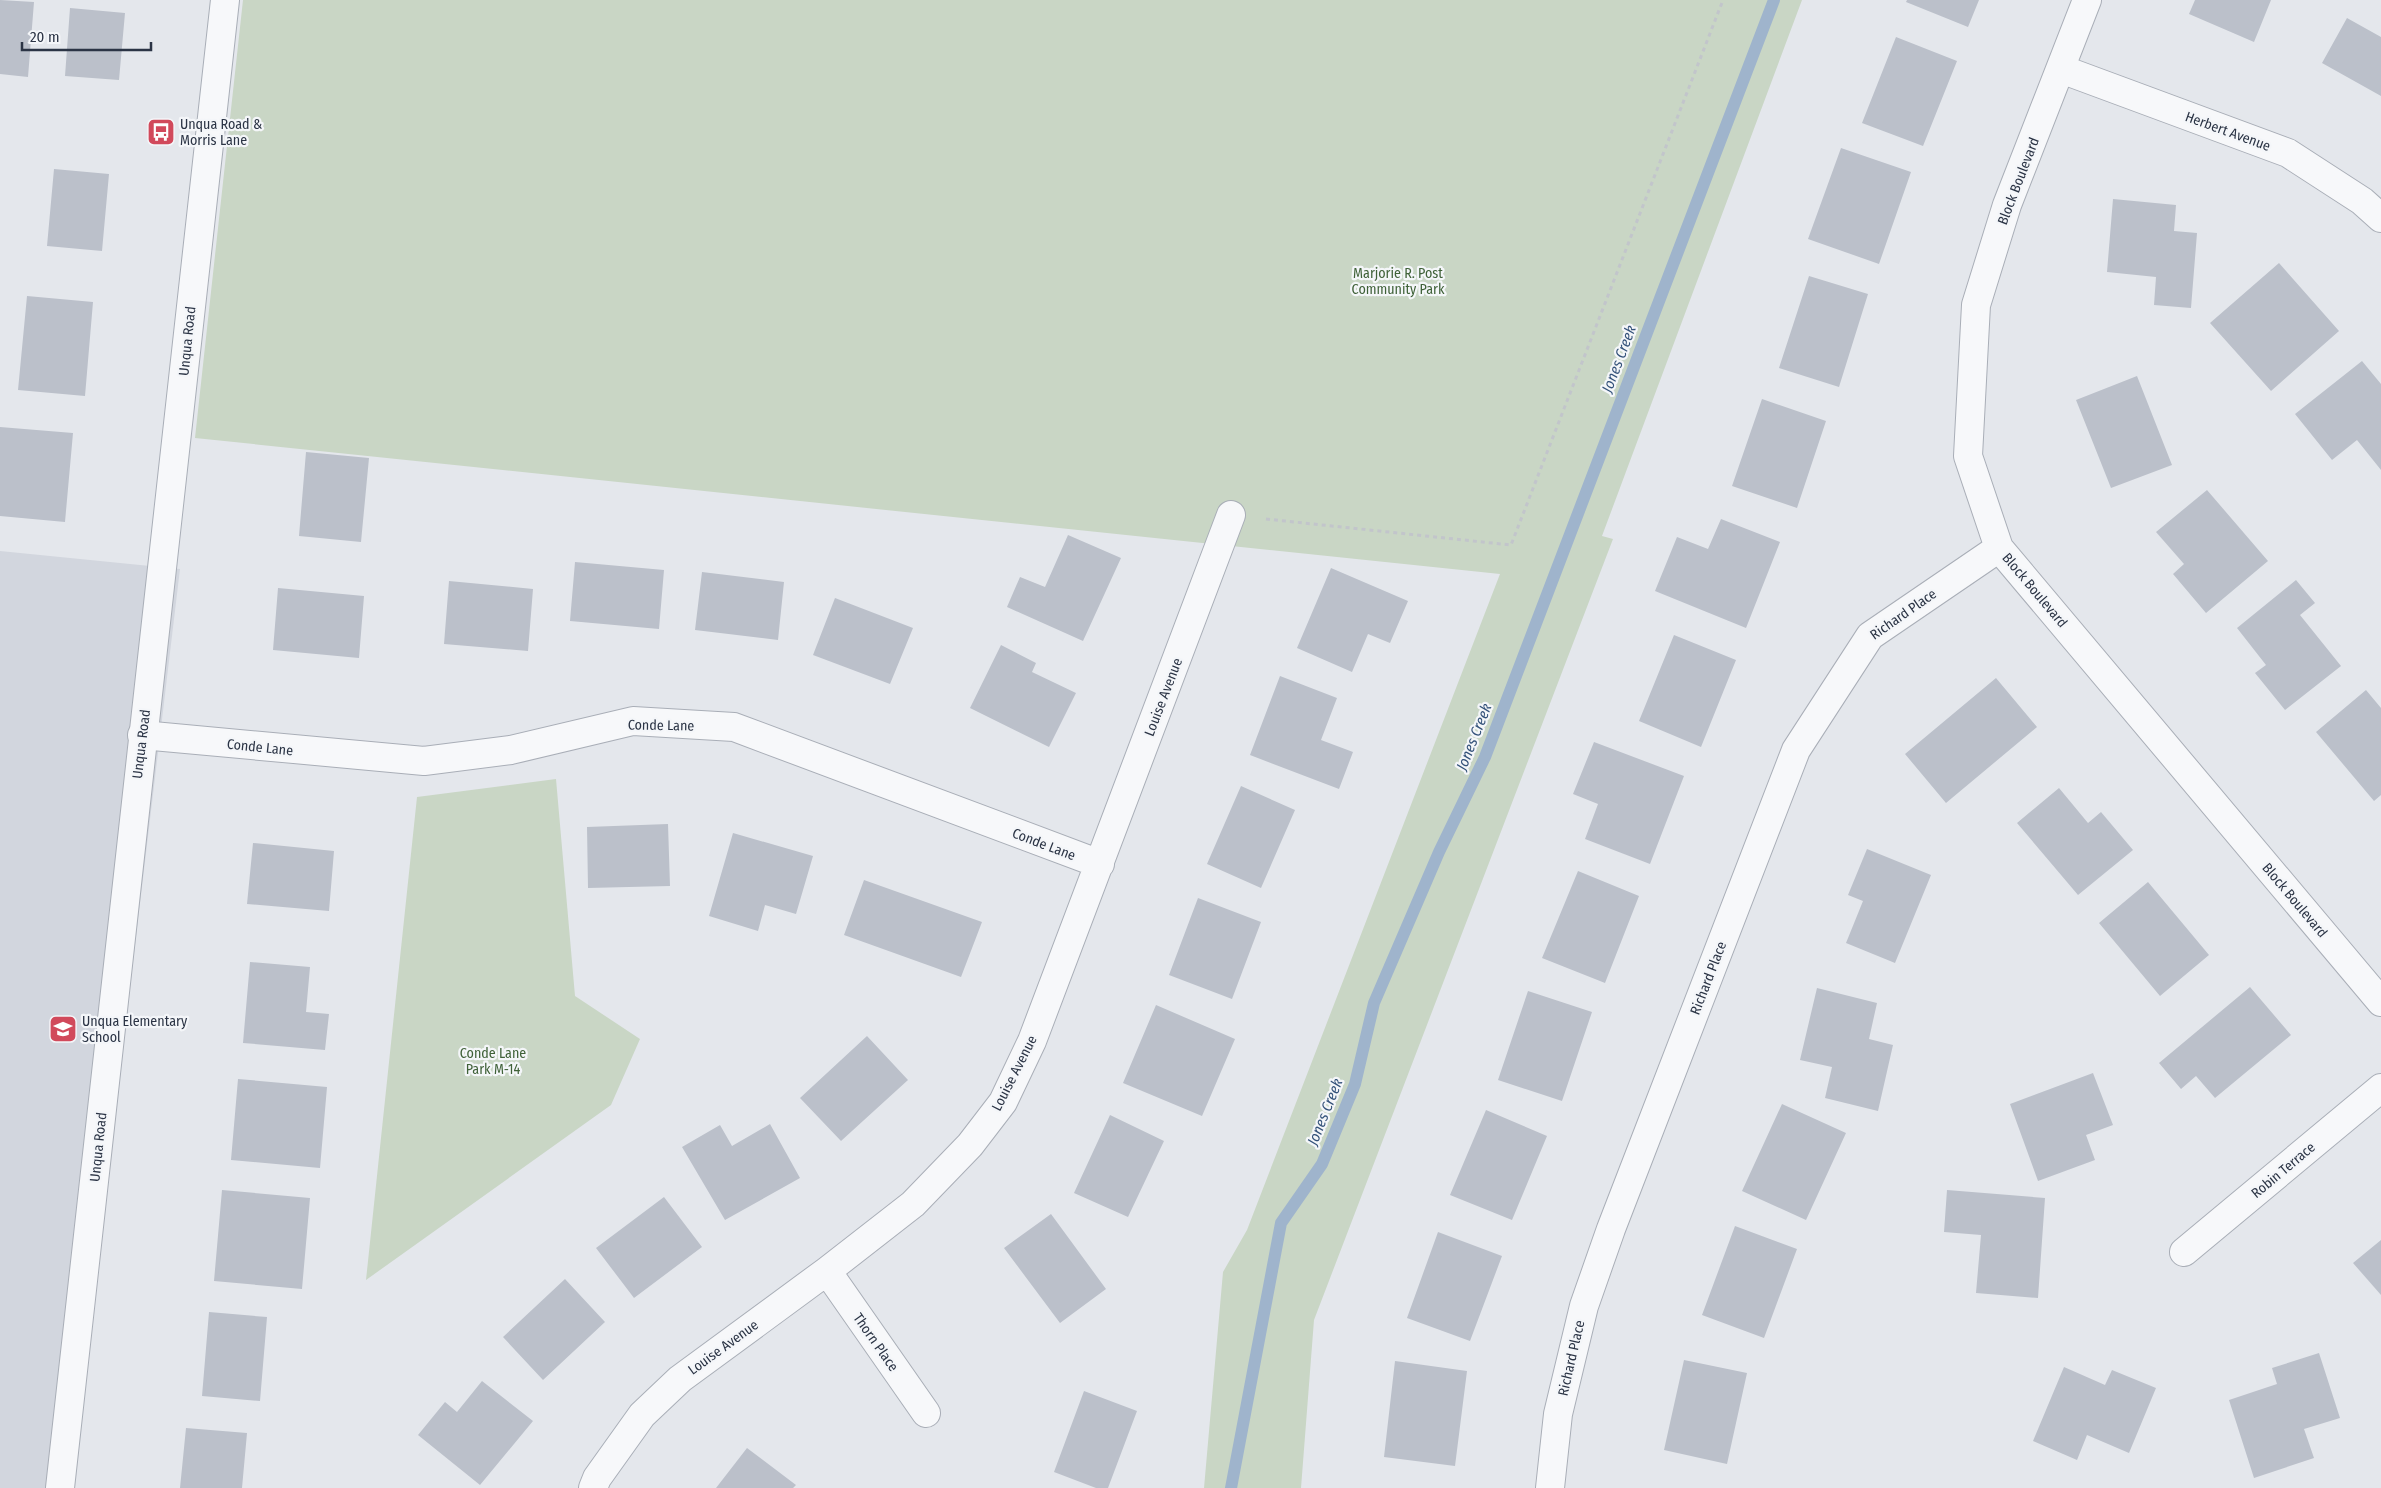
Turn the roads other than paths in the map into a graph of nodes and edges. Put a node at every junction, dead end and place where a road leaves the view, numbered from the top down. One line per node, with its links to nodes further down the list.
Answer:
1 (225, 0): 7 (street, Unqua Road)
2 (2087, 0): 3 (street, Block Boulevard)
3 (2061, 68): 4 (street, Herbert Avenue); 6 (street, Block Boulevard)
4 (2381, 218)
5 (1231, 515): 8 (street, Louise Avenue)
6 (1999, 548): 9 (street, Block Boulevard); 16 (street, Richard Place)
7 (142, 735): 8 (street, Conde Lane); 14 (street, Unqua Road)
8 (1100, 864): 12 (street, Louise Avenue)
9 (2381, 1002)
10 (2381, 1088): 11 (street, Robin Terrace)
11 (2184, 1252)
12 (827, 1272): 13 (street, Thorn Place); 15 (street, Louise Avenue)
13 (926, 1413)
14 (60, 1488)
15 (593, 1488)
16 (1550, 1488)

